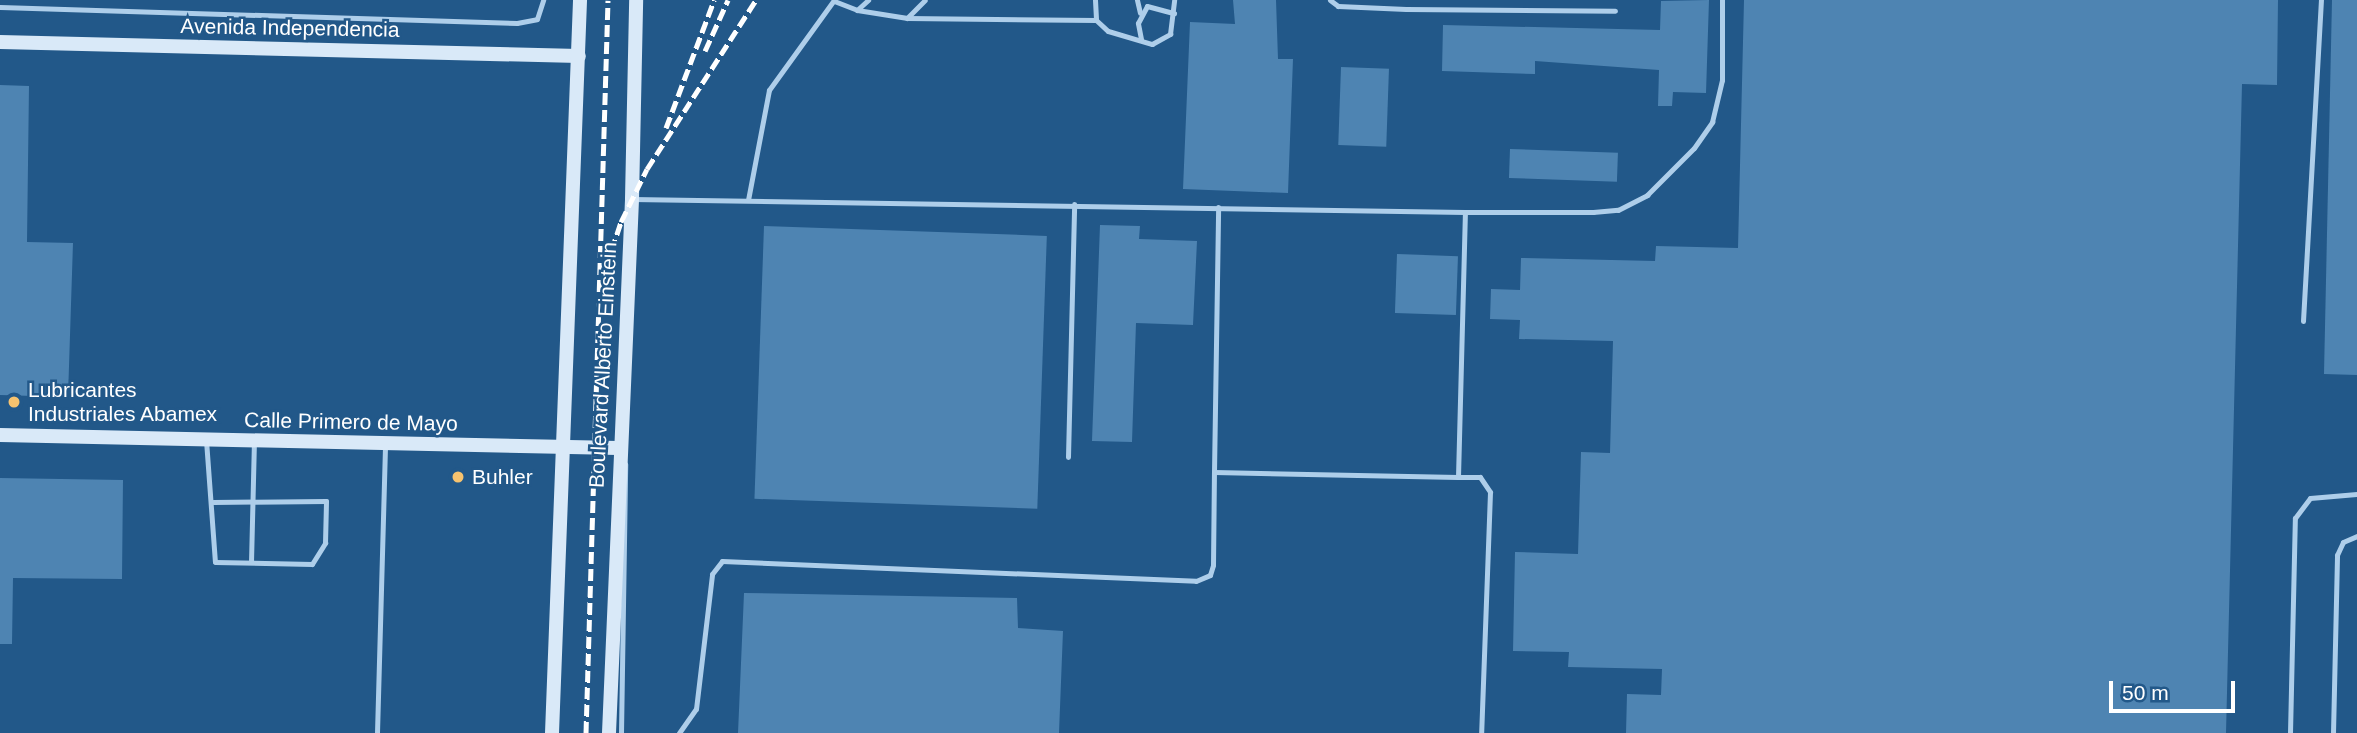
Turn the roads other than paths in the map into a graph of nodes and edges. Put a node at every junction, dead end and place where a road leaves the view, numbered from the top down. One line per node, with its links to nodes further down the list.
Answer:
1 (543, 0): 14 (lane)
2 (580, 0): 24 (main road, Boulevard Alberto Einstein)
3 (636, 0): 25 (main road, Boulevard Alberto Einstein)
4 (834, 0): 16 (lane); 26 (lane)
5 (868, 0): 16 (lane)
6 (925, 0): 20 (lane)
7 (1095, 0): 21 (lane)
8 (1137, 0): 18 (lane)
9 (1174, 0): 19 (lane)
10 (1330, 0): 15 (lane)
11 (1403, 0): 15 (lane)
12 (1722, 0): 29 (lane)
13 (2321, 0): 30 (lane)
14 (0, 7)
15 (1406, 9): 17 (lane)
16 (857, 10): 20 (lane)
17 (1615, 11)
18 (1140, 13): 19 (lane); 22 (lane)
19 (1174, 13): 22 (lane)
20 (907, 18): 21 (lane)
21 (1096, 20): 22 (lane)
22 (1140, 39)
23 (0, 42): 24 (main road, Avenida Independencia)
24 (579, 56): 35 (main road, Boulevard Alberto Einstein)
25 (632, 199): 26 (lane); 36 (main road, Boulevard Alberto Einstein)
26 (748, 200): 27 (lane)
27 (1073, 204): 28 (lane); 37 (lane)
28 (1218, 207): 29 (lane); 38 (lane)
29 (1465, 212): 39 (lane)
30 (2303, 321)
31 (0, 435): 32 (main road, Calle Primero de Mayo)
32 (206, 440): 33 (main road, Calle Primero de Mayo); 42 (lane)
33 (254, 441): 34 (main road, Calle Primero de Mayo); 41 (lane)
34 (386, 443): 35 (main road, Calle Primero de Mayo); 45 (lane)
35 (563, 447): 36 (main road, Calle Primero de Mayo); 46 (main road, Boulevard Alberto Einstein)
36 (618, 448): 47 (main road, Boulevard Alberto Einstein); 48 (lane)
37 (1068, 457)
38 (1214, 472): 39 (lane); 49 (lane)
39 (1458, 477): 50 (lane)
40 (2357, 494): 51 (lane)
41 (252, 501): 42 (lane); 44 (lane); 44 (lane)
42 (213, 502): 44 (lane)
43 (2357, 536): 52 (lane)
44 (251, 562)
45 (377, 733)
46 (552, 733)
47 (609, 733)
48 (621, 733)
49 (679, 733)
50 (1481, 733)
51 (2290, 733)
52 (2333, 733)

